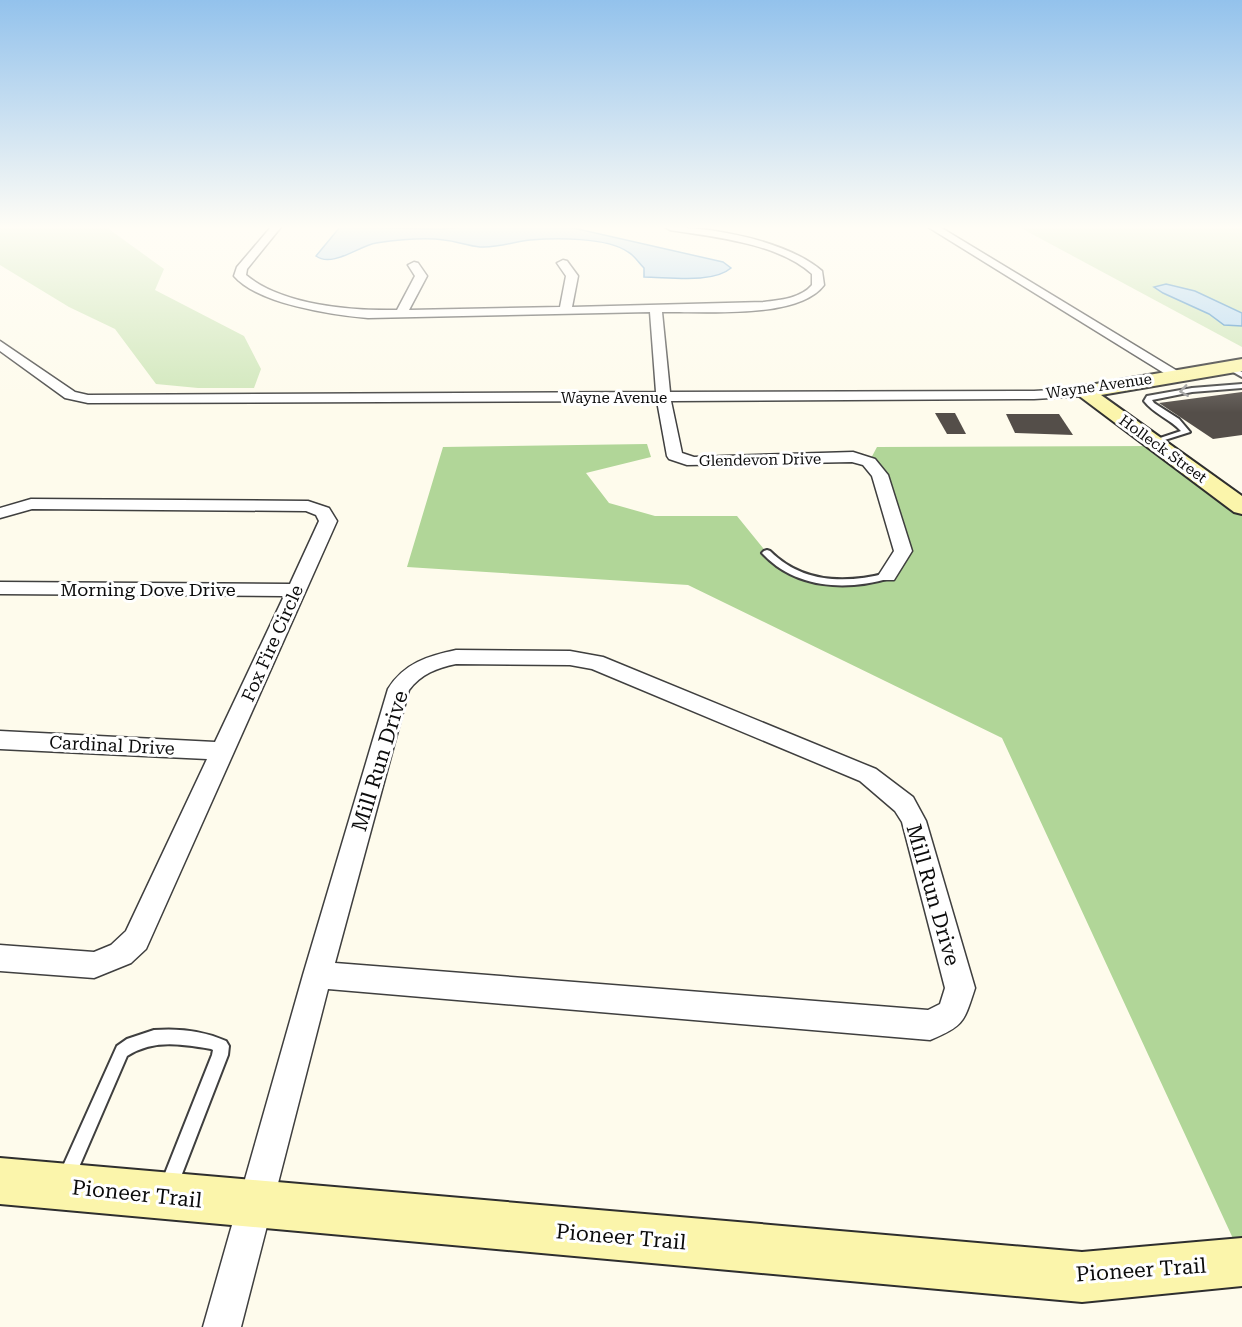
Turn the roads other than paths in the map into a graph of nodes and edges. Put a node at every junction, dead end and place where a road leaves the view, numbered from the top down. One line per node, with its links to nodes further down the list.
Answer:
1 (265, 289): 8 (street)
2 (414, 289): 8 (street)
3 (569, 289): 7 (street)
4 (814, 289): 6 (street)
5 (1035, 289): 11 (street)
6 (656, 309): 7 (street); 14 (street, Glendevon Drive)
7 (565, 310): 8 (street)
8 (401, 313)
9 (1, 347): 14 (street, Wayne Avenue)
10 (1238, 369): 11 (street, Wayne Avenue)
11 (1177, 375): 13 (street, Wayne Avenue)
12 (1242, 386): 15 (lane, one-way to 15)
13 (1084, 392): 14 (street, Wayne Avenue); 15 (street, Holleck Street)
14 (663, 398): 19 (street, Glendevon Drive)
15 (1152, 442): 16 (street, Holleck Street)
16 (1242, 507)
17 (0, 513): 21 (street, Fox Fire Circle)
18 (767, 553): 19 (lane)
19 (887, 576)
20 (0, 588): 21 (street, Morning Dove Drive)
21 (296, 590): 23 (street, Fox Fire Circle)
22 (0, 740): 23 (street, Cardinal Drive)
23 (224, 751): 24 (street, Fox Fire Circle)
24 (0, 958)
25 (317, 975): 25 (street, Mill Run Drive); 29 (street, Mill Run Drive)
26 (0, 1181): 27 (street, Pioneer Trail)
27 (62, 1186): 28 (street, Pioneer Trail); 28 (lane)
28 (165, 1196): 29 (street, Pioneer Trail)
29 (255, 1205): 30 (street, Pioneer Trail); 31 (street, Mill Run Drive)
30 (1242, 1262)
31 (222, 1327)

